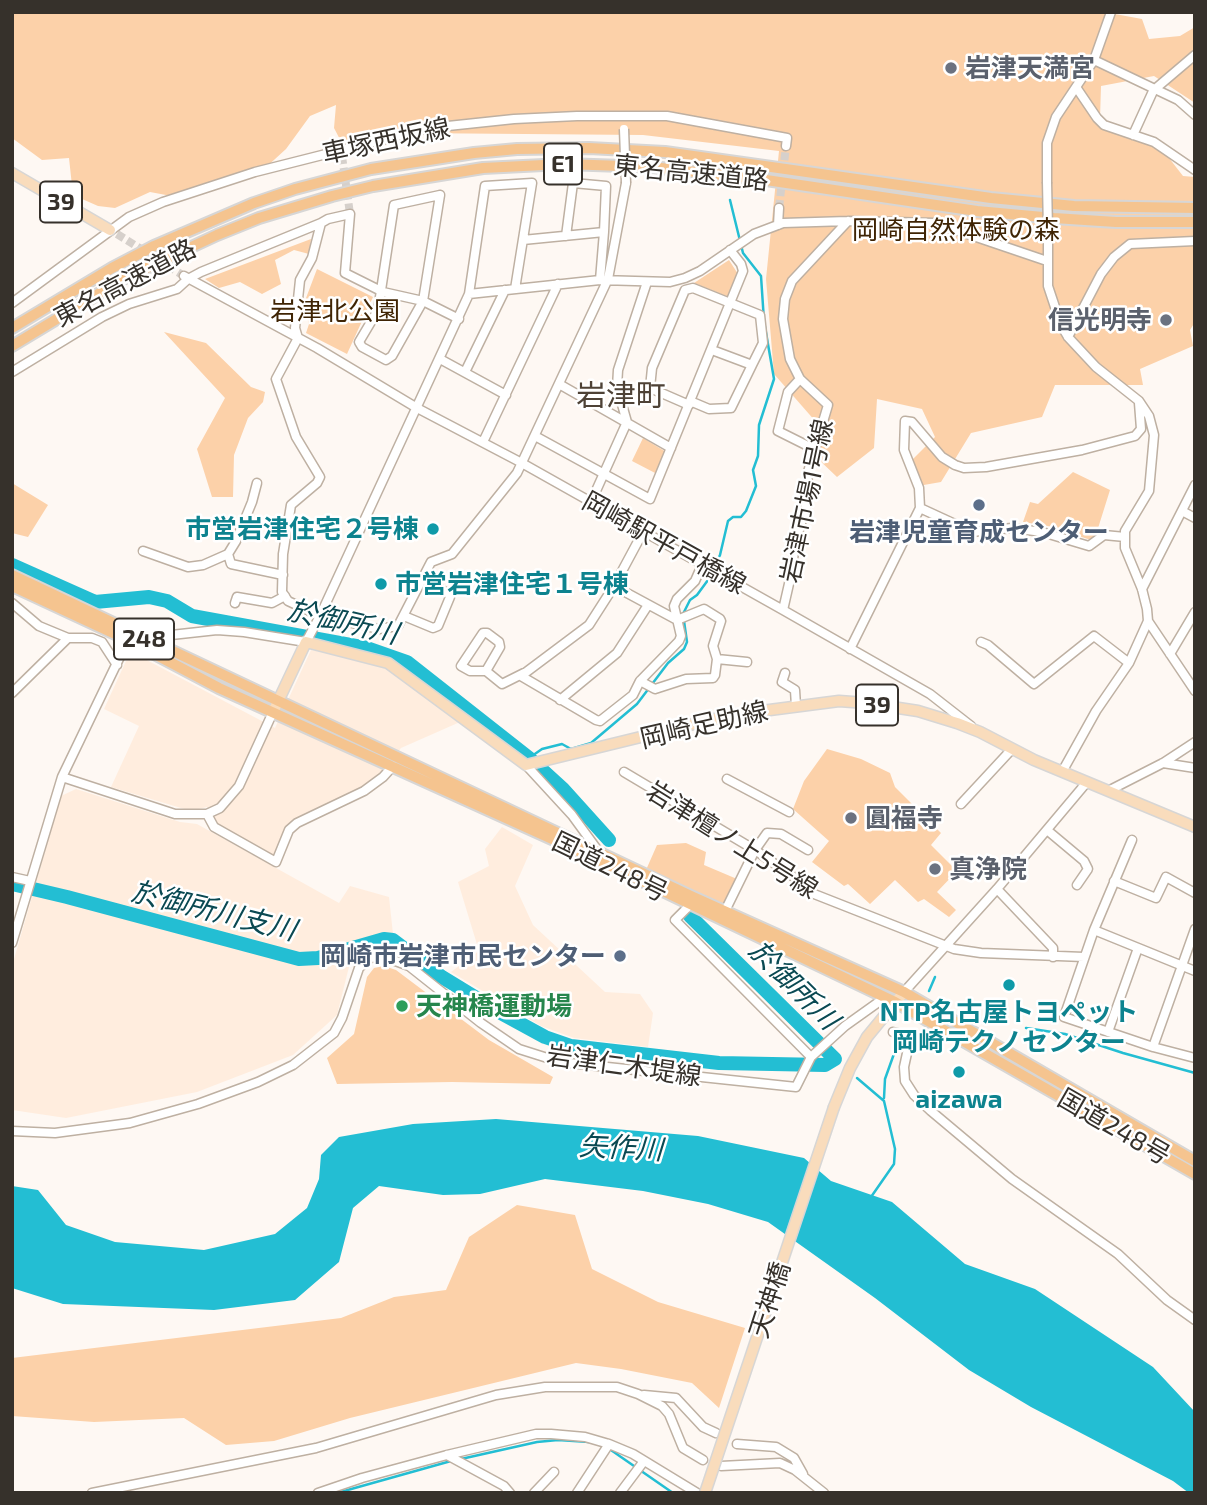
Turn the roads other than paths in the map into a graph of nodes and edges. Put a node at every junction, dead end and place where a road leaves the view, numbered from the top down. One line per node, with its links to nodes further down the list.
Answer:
1 (1111, 12): 3 (street)
2 (1195, 55): 5 (street)
3 (1094, 60): 4 (street); 5 (street)
4 (1076, 87): 8 (street); 24 (street, bridge)
5 (1155, 89): 6 (street); 8 (street)
6 (1195, 115)
7 (624, 116): 9 (street, 車塚西坂線); 18 (street, 車塚西坂線); 26 (street, bridge)
8 (1133, 135): 10 (street)
9 (786, 146)
10 (1195, 170)
11 (12, 173): 18 (main road, 39)
12 (779, 208): 17 (street)
13 (1195, 208): 37 (highway, 東名高速道路 / E1)
14 (848, 221): 17 (street); 24 (street); 46 (street, 岩津市場1号線)
15 (1195, 222): 40 (highway, 東名高速道路 / E1)
16 (321, 223): 25 (street); 31 (street); 39 (street)
17 (778, 225): 23 (street)
18 (114, 232): 34 (street, 車塚西坂線)
19 (604, 232): 20 (street); 20 (street); 26 (street)
20 (566, 236): 21 (street)
21 (523, 240): 29 (street); 32 (street)
22 (1195, 241): 38 (street)
23 (730, 250): 27 (street); 35 (street)
24 (1047, 261): 38 (street)
25 (186, 278): 39 (street); 44 (street)
26 (604, 279): 27 (street); 28 (street); 47 (street)
27 (648, 282): 52 (street)
28 (558, 284): 29 (street); 48 (street)
29 (515, 289): 30 (street)
30 (505, 290): 32 (street); 45 (street)
31 (383, 292): 33 (street); 33 (street); 33 (street)
32 (469, 294): 36 (street)
33 (423, 301): 36 (street)
34 (12, 303)
35 (730, 304): 41 (street); 43 (street); 50 (street)
36 (459, 319): 42 (street)
37 (12, 328)
38 (1068, 337): 49 (street)
39 (298, 338): 51 (street, 岡崎駅平戸橋線); 71 (street)
40 (12, 346)
41 (712, 350): 43 (street); 50 (street)
42 (440, 359): 45 (street); 51 (street)
43 (752, 365): 50 (street)
44 (12, 372)
45 (465, 372): 48 (street)
46 (800, 379): 56 (street, 岩津市場1号線); 56 (street)
47 (559, 384): 52 (street); 53 (street)
48 (506, 395): 54 (street)
49 (1139, 401): 62 (street); 66 (street)
50 (689, 403): 55 (street)
51 (417, 408): 54 (street, 岡崎駅平戸橋線); 82 (street)
52 (626, 422): 55 (street); 58 (street)
53 (535, 436): 57 (street); 58 (street)
54 (483, 442): 57 (street, 岡崎駅平戸橋線)
55 (671, 447): 58 (street)
56 (814, 449): 80 (street, 岩津市場1号線)
57 (520, 463): 61 (street, 岡崎駅平戸橋線); 72 (street)
58 (602, 475): 61 (street)
59 (257, 483): 68 (street)
60 (1195, 485): 63 (street)
61 (591, 502): 65 (street, 岡崎駅平戸橋線)
62 (920, 508): 66 (street); 92 (street)
63 (1182, 511): 64 (street); 75 (street)
64 (1195, 518)
65 (643, 532): 69 (street, 岡崎駅平戸橋線); 74 (street)
66 (1125, 537): 75 (street)
67 (143, 551): 68 (street)
68 (228, 554): 71 (street)
69 (702, 565): 80 (street, 岡崎駅平戸橋線); 84 (street)
70 (12, 575): 106 (highway, 国道248号 / 248)
71 (283, 575): 76 (street)
72 (422, 579): 83 (street); 83 (street)
73 (12, 586): 89 (highway, 国道248号 / 248)
74 (614, 586): 79 (street); 99 (street)
75 (1142, 589): 85 (street)
76 (285, 596): 78 (street); 82 (street)
77 (12, 603): 88 (street)
78 (235, 603)
79 (648, 605): 84 (street); 104 (street)
80 (783, 610): 92 (street, 岡崎駅平戸橋線)
81 (1195, 612): 86 (street)
82 (320, 616): 83 (street); 90 (street)
83 (404, 616)
84 (677, 620): 94 (street); 101 (street)
85 (1148, 621): 93 (street); 96 (street)
86 (1192, 625): 93 (street)
87 (153, 637): 90 (street)
88 (68, 638): 97 (street); 103 (street)
89 (128, 640): 97 (street); 106 (highway, 国道248号 / 248)
90 (306, 642): 106 (main road); 112 (main road)
91 (981, 642): 96 (street)
92 (850, 649): 107 (street, 岡崎駅平戸橋線)
93 (1170, 654): 102 (street)
94 (717, 659): 95 (street); 101 (street)
95 (747, 662)
96 (1129, 663): 115 (street)
97 (117, 665): 116 (street)
98 (486, 671): 98 (street); 99 (street)
99 (524, 673): 104 (street)
100 (785, 673): 105 (street)
101 (640, 681): 104 (street)
102 (1195, 691)
103 (12, 693)
104 (559, 700)
105 (796, 706): 107 (main road, 岡崎足助線 / 39); 112 (main road, 岡崎足助線 / 39)
106 (275, 707): 111 (highway, 国道248号 / 248); 122 (street); 128 (highway, 国道248号 / 248)
107 (976, 730): 109 (main road, 岡崎足助線 / 39)
108 (1195, 742): 110 (street)
109 (1012, 749): 115 (main road, 岡崎足助線 / 39); 120 (street)
110 (1163, 763): 113 (street); 119 (street)
111 (393, 765): 122 (street); 135 (highway, 国道248号 / 248)
112 (528, 765): 128 (street)
113 (1195, 768)
114 (624, 772): 126 (street, 岩津檀ノ上5号線)
115 (1062, 772): 118 (main road, 岡崎足助線 / 39)
116 (62, 778): 122 (street); 130 (street)
117 (727, 779): 121 (street)
118 (1087, 782): 119 (main road, 岡崎足助線 / 39); 124 (street)
119 (1110, 790): 123 (main road, 岡崎足助線 / 39)
120 (961, 804)
121 (789, 812)
122 (207, 814)
123 (1195, 827)
124 (1047, 830): 132 (street); 133 (street)
125 (1132, 840): 131 (street)
126 (755, 850): 127 (street); 136 (street); 140 (street, 岩津檀ノ上5号線)
127 (808, 850)
128 (599, 852): 135 (highway, 国道248号 / 248)
129 (12, 877): 130 (street)
130 (30, 881): 139 (street)
131 (1114, 881): 134 (street); 138 (street)
132 (1077, 885)
133 (997, 889): 140 (street); 142 (street)
134 (1195, 893)
135 (690, 900): 136 (highway, 国道248号 / 248); 147 (highway, 国道248号 / 248); 151 (street)
136 (725, 911): 146 (highway, 国道248号 / 248)
137 (1195, 929): 144 (street)
138 (1094, 930): 141 (street); 143 (street)
139 (12, 943)
140 (945, 944): 142 (street, 岩津檀ノ上5号線); 146 (street)
141 (1138, 948): 144 (street); 149 (street)
142 (1053, 957): 143 (street, 岩津檀ノ上5号線)
143 (1084, 957): 149 (street)
144 (1182, 966): 145 (street); 150 (street)
145 (1195, 971)
146 (904, 992): 147 (main road, 天神橋); 154 (highway, 国道248号 / 248)
147 (895, 1002): 151 (street); 155 (highway, 国道248号 / 248); 178 (main road, 天神橋, bridge)
148 (893, 1032): 156 (street)
149 (1108, 1032): 150 (street)
150 (1153, 1047): 152 (street)
151 (814, 1055): 153 (street, 岩津仁木堤線)
152 (1195, 1058)
153 (12, 1131)
154 (1195, 1161)
155 (1195, 1174)
156 (1195, 1320)
157 (638, 1394): 158 (street); 162 (street); 169 (street)
158 (716, 1433)
159 (609, 1444): 161 (street); 163 (street); 174 (street)
160 (737, 1444): 166 (street)
161 (447, 1455): 167 (street); 172 (street)
162 (703, 1460)
163 (644, 1461): 168 (street); 175 (street)
164 (721, 1466): 166 (street)
165 (554, 1472): 173 (street)
166 (804, 1477): 179 (street)
167 (345, 1484): 170 (street); 171 (street)
168 (682, 1484): 176 (street); 177 (street)
169 (92, 1493)
170 (318, 1493)
171 (339, 1493)
172 (510, 1493)
173 (534, 1493)
174 (577, 1493)
175 (620, 1493)
176 (675, 1493)
177 (697, 1493)
178 (705, 1493)
179 (824, 1493)

